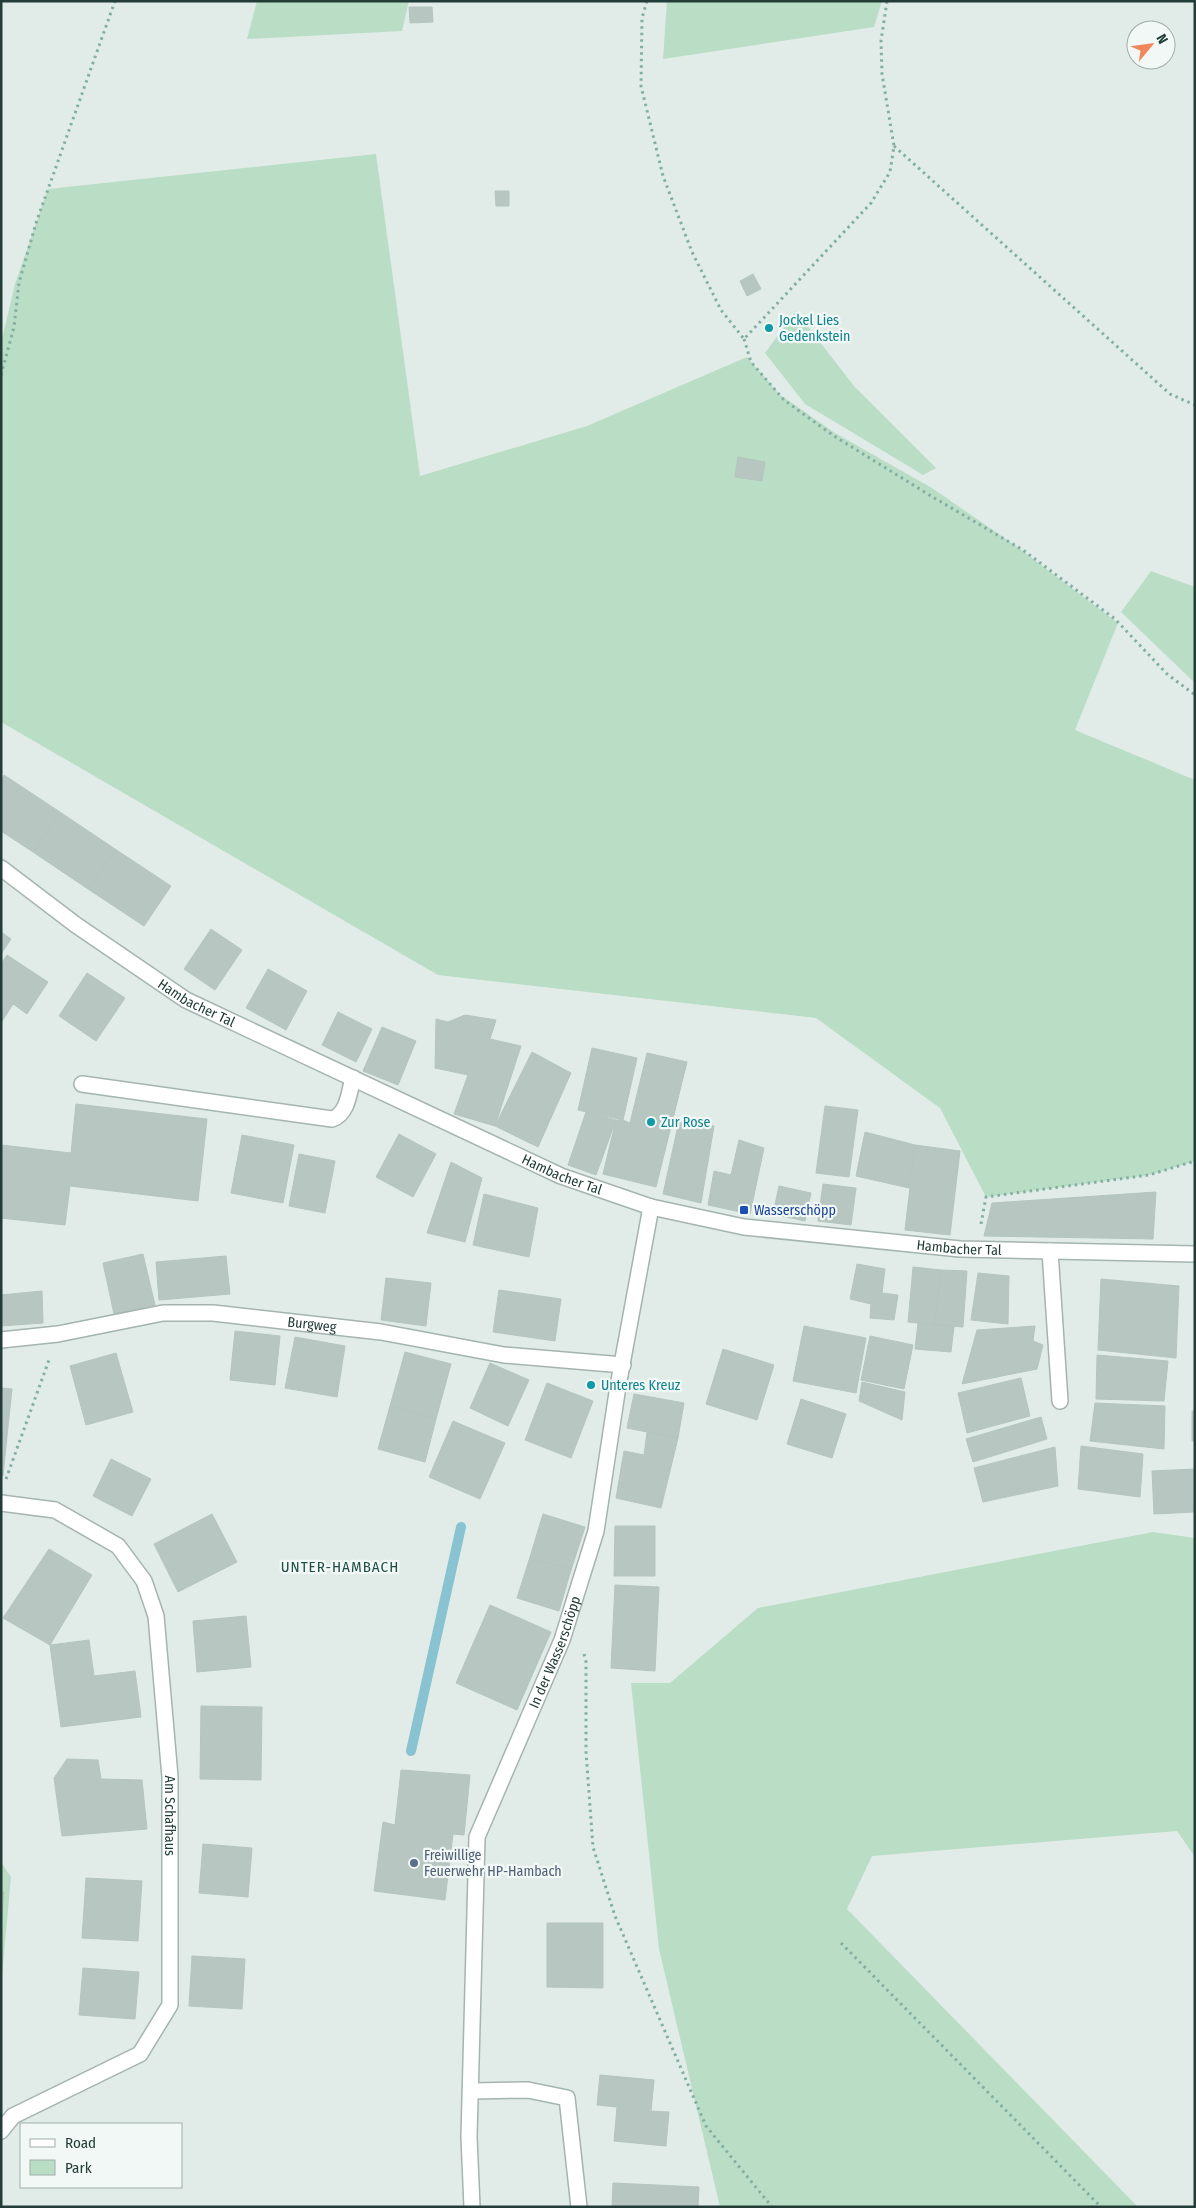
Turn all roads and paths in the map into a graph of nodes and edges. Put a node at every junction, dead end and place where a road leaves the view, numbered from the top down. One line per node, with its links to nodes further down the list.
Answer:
1 (115, 1): 6 (path)
2 (647, 1): 5 (path)
3 (887, 1): 4 (path)
4 (894, 146): 5 (path); 7 (path)
5 (744, 340): 8 (path)
6 (1, 375)
7 (1195, 405)
8 (1195, 695)
9 (1, 868): 10 (street, Hambacher Tal)
10 (353, 1078): 11 (street); 13 (street, Hambacher Tal)
11 (82, 1084)
12 (1195, 1162): 14 (path)
13 (651, 1207): 14 (street, Hambacher Tal); 19 (street, In der Wasserschöpp)
14 (960, 1249): 15 (street, Hambacher Tal)
15 (1050, 1251): 16 (street, Hambacher Tal); 20 (street)
16 (1195, 1254)
17 (58, 1334): 18 (street, Burgweg); 19 (street, Burgweg); 21 (path)
18 (1, 1340)
19 (623, 1365): 23 (street, In der Wasserschöpp)
20 (1060, 1401)
21 (5, 1484)
22 (1, 1503): 26 (street, Am Schafhaus)
23 (562, 1640): 25 (street, In der Wasserschöpp); 29 (path)
24 (841, 1943): 30 (path)
25 (472, 2091): 27 (street, In der Wasserschöpp); 28 (street)
26 (1, 2131)
27 (472, 2207)
28 (579, 2207)
29 (772, 2207)
30 (1101, 2207)

